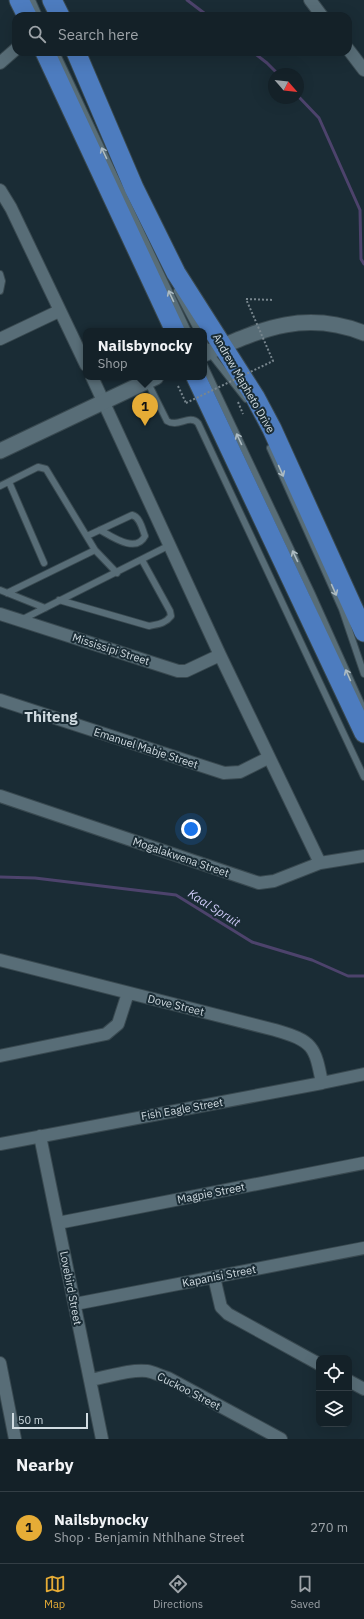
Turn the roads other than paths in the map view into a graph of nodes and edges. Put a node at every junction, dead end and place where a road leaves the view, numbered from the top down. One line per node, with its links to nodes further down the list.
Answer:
1 (19, 0): 5 (main road)
2 (32, 0): 6 (lane)
3 (52, 0): 7 (main road)
4 (310, 0): 8 (street)
5 (25, 12)
6 (37, 12)
7 (58, 12)
8 (319, 12)
9 (12, 51): 14 (street)
10 (352, 54): 15 (street)
11 (47, 56): 21 (main road)
12 (58, 56): 22 (lane, one-way to 12)
13 (78, 56): 24 (main road, Andrew Mapheto Drive)
14 (1, 58)
15 (364, 70)
16 (101, 130): 23 (lane)
17 (0, 190): 20 (street)
18 (0, 274): 19 (lane)
19 (0, 291)
20 (59, 311): 26 (street); 28 (street)
21 (174, 328)
22 (187, 328)
23 (196, 328)
24 (199, 328)
25 (364, 333): 27 (street)
26 (0, 339)
27 (209, 352): 34 (lane); 52 (main road, Andrew Mapheto Drive); 56 (lane, one-way to 27)
28 (83, 359)
29 (93, 380): 33 (street)
30 (150, 380): 33 (street)
31 (152, 380): 59 (lane)
32 (197, 380): 57 (main road)
33 (104, 402): 36 (street); 41 (street)
34 (248, 403)
35 (269, 445): 54 (lane, one-way to 54)
36 (0, 451)
37 (9, 482): 38 (lane); 40 (lane); 44 (lane)
38 (0, 486)
39 (100, 530): 39 (lane); 40 (lane)
40 (87, 536): 42 (lane)
41 (170, 545): 43 (lane); 53 (street)
42 (95, 550): 45 (lane); 47 (lane)
43 (142, 560): 45 (lane); 48 (lane)
44 (44, 563)
45 (117, 572): 48 (lane)
46 (0, 590): 47 (lane)
47 (7, 593): 49 (lane)
48 (59, 600): 49 (lane)
49 (45, 608): 51 (lane)
50 (0, 614): 51 (street, Mississipi Street)
51 (20, 620): 53 (street, Mississipi Street)
52 (364, 632)
53 (220, 655): 58 (street)
54 (364, 674)
55 (0, 700): 58 (street, Emanuel Mabje Street)
56 (364, 710)
57 (364, 733)
58 (268, 758): 62 (street)
59 (364, 777)
60 (0, 796): 62 (street, Mogalakwena Street)
61 (364, 856): 62 (street, Mogalakwena Street)
62 (320, 863)
63 (0, 960): 64 (street, Dove Street)
64 (128, 993): 65 (street); 67 (street, Dove Street)
65 (0, 1056)
66 (364, 1074): 67 (street, Fish Eagle Street)
67 (322, 1083): 68 (street, Fish Eagle Street)
68 (40, 1136): 69 (street, Fish Eagle Street); 71 (street, Lovebird Street)
69 (0, 1144)
70 (364, 1163): 71 (street, Magpie Street)
71 (58, 1223): 74 (street, Lovebird Street)
72 (364, 1248): 73 (street, Kapanisi Street)
73 (214, 1277): 74 (street, Kapanisi Street); 75 (street)
74 (75, 1304): 77 (street, Lovebird Street)
75 (316, 1362)
76 (0, 1363): 80 (street)
77 (90, 1380): 81 (street, Lovebird Street); 82 (street, Cuckoo Street)
78 (352, 1383): 79 (street)
79 (364, 1389)
80 (15, 1439)
81 (102, 1439)
82 (281, 1439)

